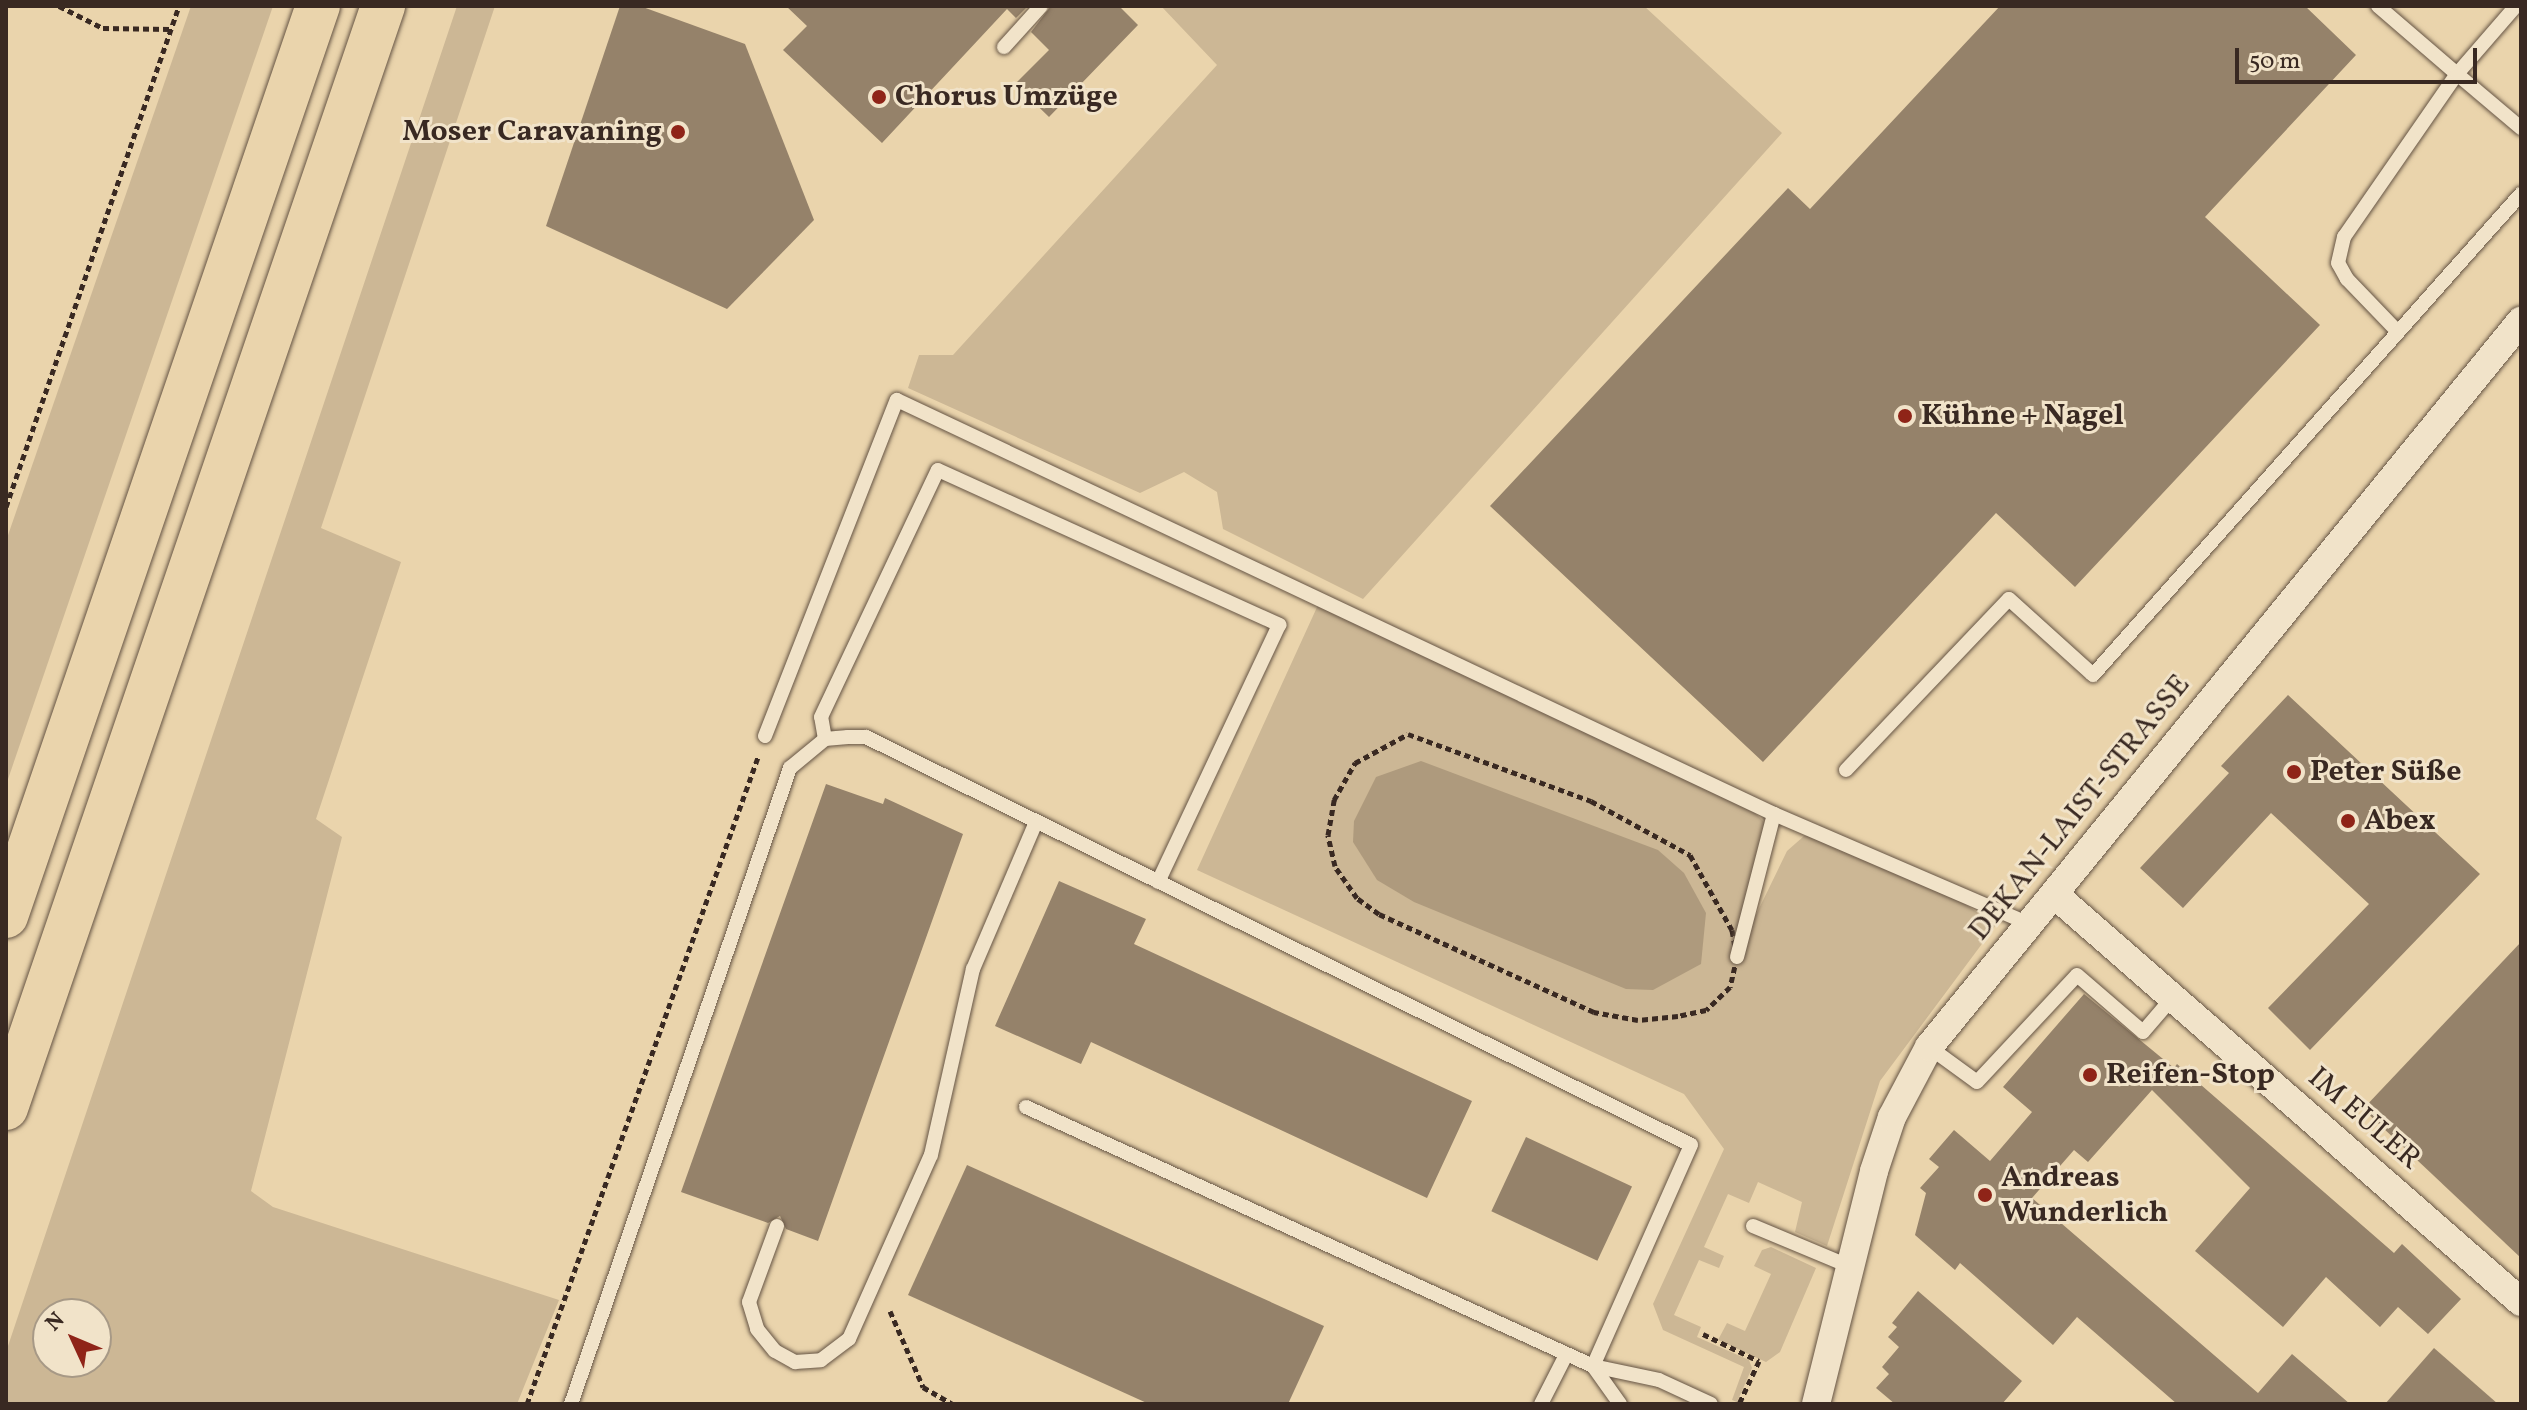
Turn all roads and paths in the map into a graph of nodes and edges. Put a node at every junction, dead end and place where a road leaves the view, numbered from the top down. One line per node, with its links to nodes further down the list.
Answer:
1 (59, 6): 8 (path)
2 (179, 6): 8 (path)
3 (318, 6): 23 (highway)
4 (383, 6): 29 (highway)
5 (1041, 6): 9 (lane)
6 (2378, 6): 10 (lane)
7 (2516, 6): 10 (lane)
8 (170, 29): 15 (path)
9 (1004, 47)
10 (2457, 74): 11 (lane); 14 (lane)
11 (2521, 128)
12 (2521, 194): 14 (lane)
13 (2521, 321): 22 (street, DEKAN-LAIST-STRASSE)
14 (2398, 332): 18 (lane)
15 (6, 507)
16 (765, 736): 19 (lane); 38 (path)
17 (825, 739): 20 (lane); 21 (lane); 39 (lane)
18 (1846, 770)
19 (1774, 814): 24 (lane); 25 (lane)
20 (1036, 822): 21 (lane); 30 (lane)
21 (1158, 882): 37 (lane)
22 (2054, 894): 24 (street, DEKAN-LAIST-STRASSE); 26 (street, IM EULER)
23 (6, 916)
24 (2030, 924): 27 (street, DEKAN-LAIST-STRASSE)
25 (1737, 957): 25 (path)
26 (2173, 997): 27 (lane); 34 (street, IM EULER)
27 (1929, 1047): 32 (street, DEKAN-LAIST-STRASSE)
28 (1026, 1107): 36 (lane)
29 (6, 1108)
30 (777, 1226)
31 (1753, 1226): 32 (lane)
32 (1851, 1267): 45 (street, DEKAN-LAIST-STRASSE)
33 (894, 1302): 40 (path)
34 (2521, 1302)
35 (1703, 1334): 44 (path)
36 (1566, 1355): 37 (lane); 41 (lane)
37 (1593, 1366): 42 (lane); 43 (lane)
38 (527, 1404)
39 (571, 1404)
40 (953, 1404)
41 (1541, 1404)
42 (1620, 1404)
43 (1711, 1404)
44 (1739, 1404)
45 (1816, 1404)

